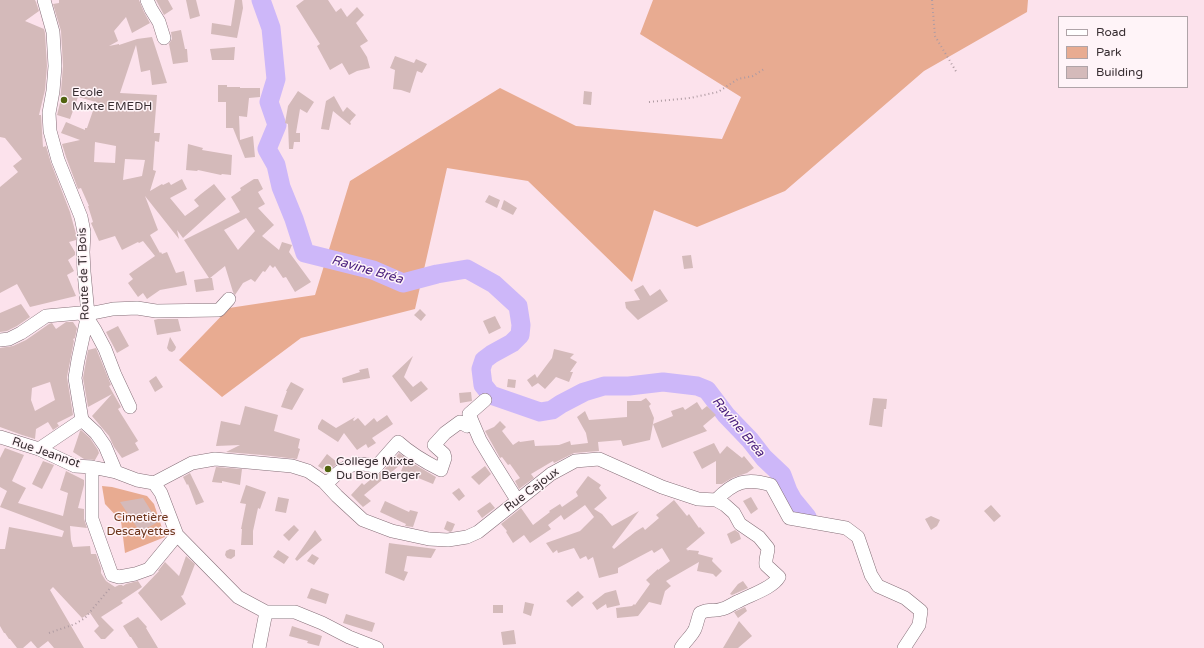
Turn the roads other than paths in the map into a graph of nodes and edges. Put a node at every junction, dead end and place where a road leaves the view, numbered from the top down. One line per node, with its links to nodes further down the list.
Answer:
1 (44, 0): 5 (street, Route de Ti Bois)
2 (147, 0): 3 (street)
3 (164, 38)
4 (229, 299): 5 (street)
5 (88, 317): 6 (street); 8 (street); 10 (street, Route de Ti Bois)
6 (0, 340)
7 (485, 400): 9 (street)
8 (130, 407)
9 (471, 419): 15 (street); 17 (street)
10 (82, 420): 12 (street); 14 (street)
11 (0, 437): 12 (street, Rue Jeannot)
12 (39, 449): 13 (street, Rue Jeannot)
13 (92, 467): 14 (street, Rue Jeannot); 19 (street)
14 (116, 472): 16 (street, Rue Jeannot)
15 (324, 482): 16 (street, Rue Cajoux); 17 (street, Rue Cajoux)
16 (154, 483): 19 (street)
17 (517, 500): 18 (street, Rue Cajoux)
18 (716, 500): 23 (street); 24 (street)
19 (177, 535): 20 (street)
20 (266, 612): 21 (street); 22 (street)
21 (259, 648)
22 (377, 648)
23 (681, 648)
24 (904, 648)

